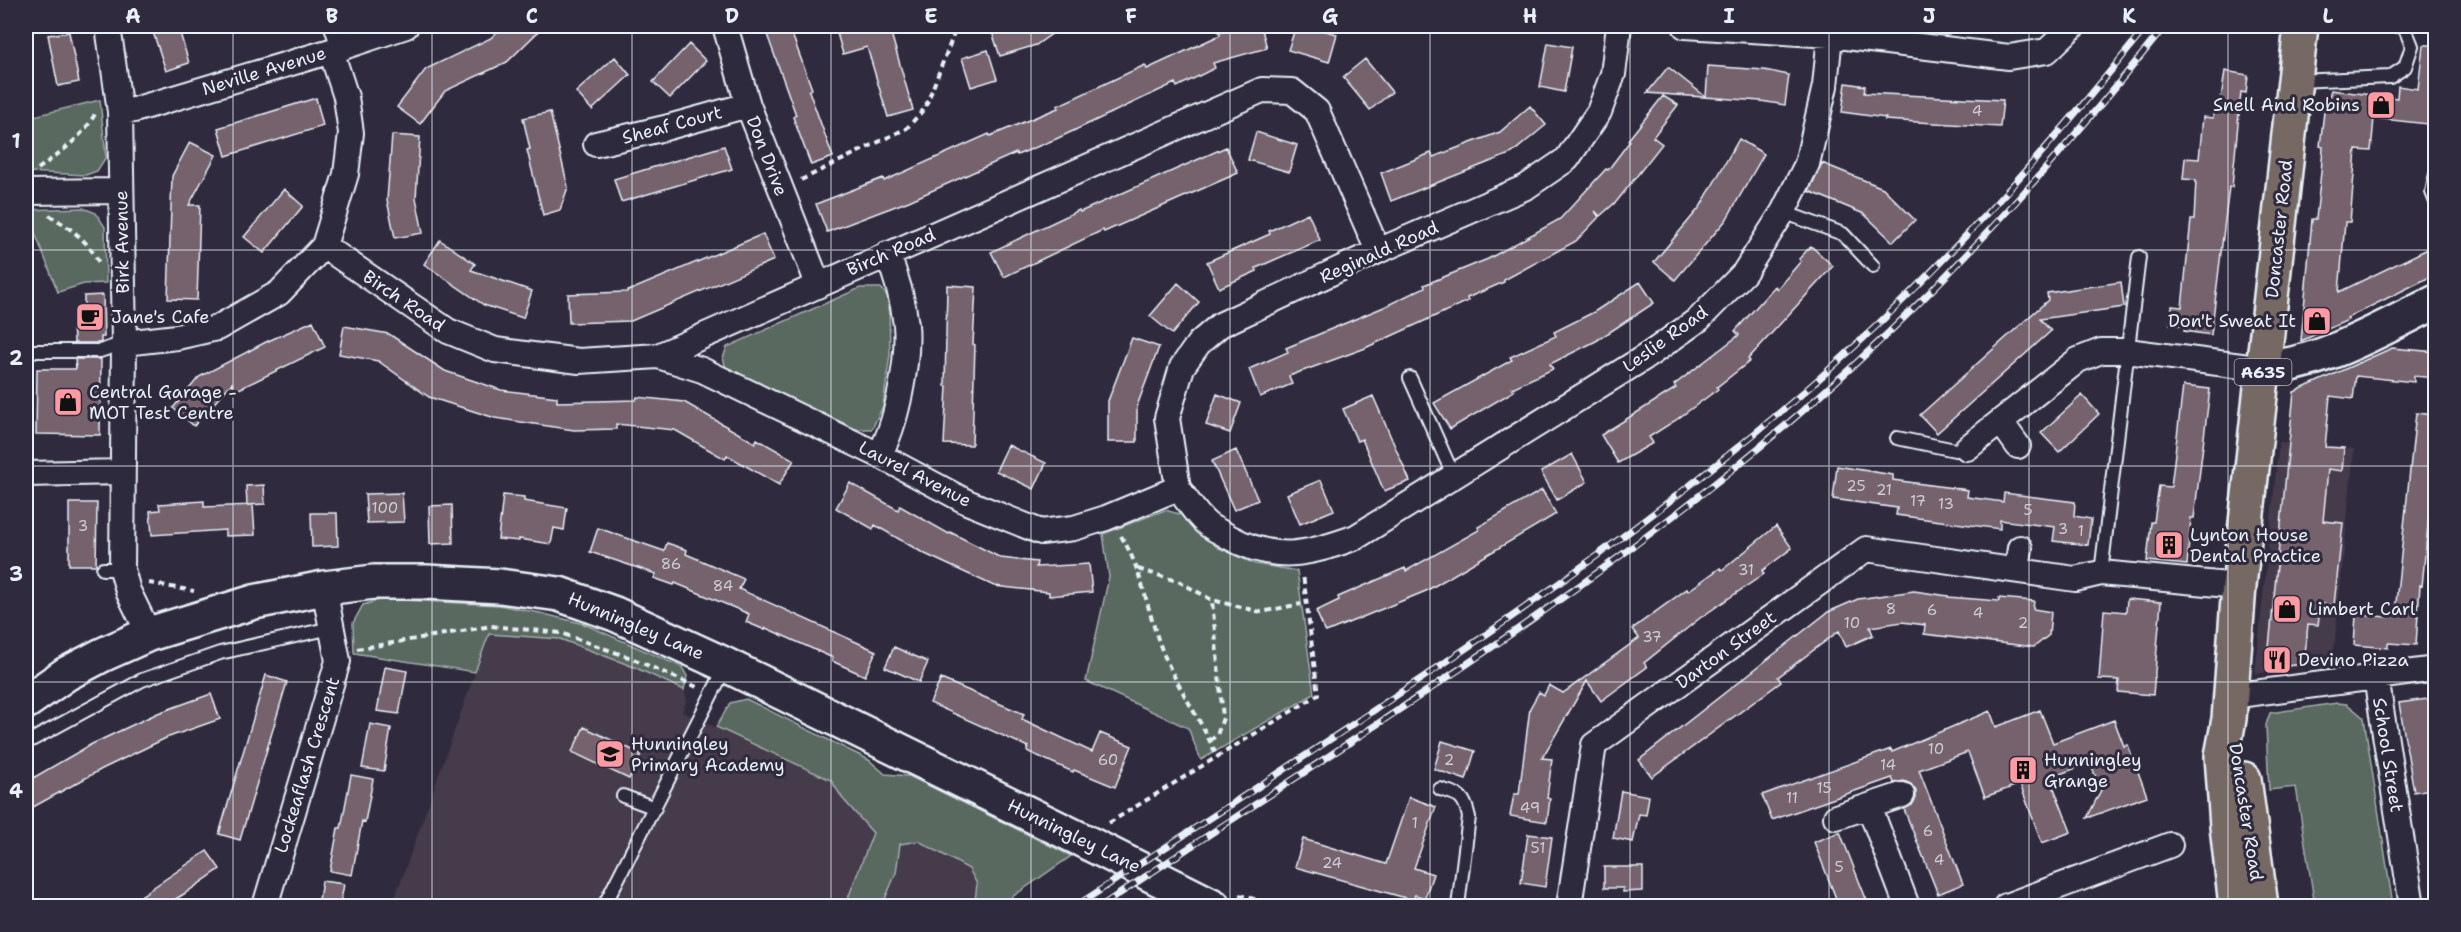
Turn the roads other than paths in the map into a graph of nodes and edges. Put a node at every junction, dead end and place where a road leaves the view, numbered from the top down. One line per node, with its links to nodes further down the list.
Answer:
1 (108, 26): 12 (street, Birk Avenue)
2 (406, 26): 10 (street, Neville Avenue)
3 (725, 26): 13 (street, Don Drive)
4 (1619, 26): 21 (street, Reginald Road)
5 (1684, 26): 9 (street)
6 (2073, 26): 9 (street)
7 (2301, 26): 11 (highway, Doncaster Road / A635)
8 (2390, 26): 11 (lane)
9 (1830, 35): 19 (street, Leslie Road)
10 (337, 41): 12 (street, Neville Avenue); 20 (street)
11 (2296, 81): 31 (highway, Doncaster Road / A635)
12 (120, 103): 17 (street, Birk Avenue)
13 (748, 105): 14 (street, Sheaf Court); 25 (street, Don Drive)
14 (596, 144)
15 (2436, 174): 18 (lane)
16 (28, 184): 17 (street)
17 (121, 191): 27 (street, Birk Avenue)
18 (2436, 202)
19 (1784, 212): 24 (lane); 40 (street, Leslie Road)
20 (324, 246): 27 (street); 30 (street, Birch Road)
21 (1378, 251): 22 (street, Birch Road); 41 (street, Reginald Road)
22 (887, 254): 25 (street, Birch Road); 37 (street)
23 (2139, 257): 29 (lane)
24 (1873, 266)
25 (818, 284): 30 (street, Birch Road)
26 (2436, 302): 31 (main road)
27 (124, 343): 28 (lane); 38 (street, Birk Avenue)
28 (26, 351)
29 (2127, 351): 31 (street); 33 (street); 42 (lane)
30 (658, 356): 37 (street, Laurel Avenue)
31 (2264, 369): 43 (highway, Doncaster Road / A635)
32 (1410, 378): 40 (lane)
33 (2001, 422): 35 (street); 36 (street)
34 (1898, 438): 36 (lane)
35 (2018, 446)
36 (1967, 448)
37 (879, 455): 41 (street, Laurel Avenue)
38 (122, 472): 39 (street); 46 (street, Birk Avenue)
39 (26, 474)
40 (1454, 477): 41 (street, Leslie Road)
41 (1178, 488)
42 (2101, 573): 43 (street, Darton Street); 64 (street, Darton Street)
43 (2239, 586): 51 (highway, Doncaster Road / A635)
44 (324, 588): 45 (street, Lockeaflash Crescent); 46 (main road, Hunningley Lane); 47 (main road, Hunningley Lane)
45 (331, 628): 52 (lane); 60 (street, Lockeaflash Crescent)
46 (149, 634): 50 (main road, Hunningley Lane)
47 (726, 665): 57 (lane); 62 (main road, Hunningley Lane)
48 (2436, 669): 49 (street)
49 (2376, 677): 51 (street, School Street); 69 (street, School Street)
50 (26, 702)
51 (2230, 708): 67 (highway, Doncaster Road / A635); 68 (highway, Doncaster Road / A635)
52 (26, 743)
53 (1440, 789): 63 (lane)
54 (1902, 795): 56 (street)
55 (623, 796): 57 (lane)
56 (1869, 806): 58 (street); 65 (street)
57 (655, 808): 61 (lane)
58 (1836, 817)
59 (2170, 845): 66 (street)
60 (265, 906)
61 (604, 906)
62 (1212, 906)
63 (1458, 906)
64 (1569, 906)
65 (1907, 906)
66 (2006, 906)
67 (2236, 906)
68 (2261, 906)
69 (2412, 906)

